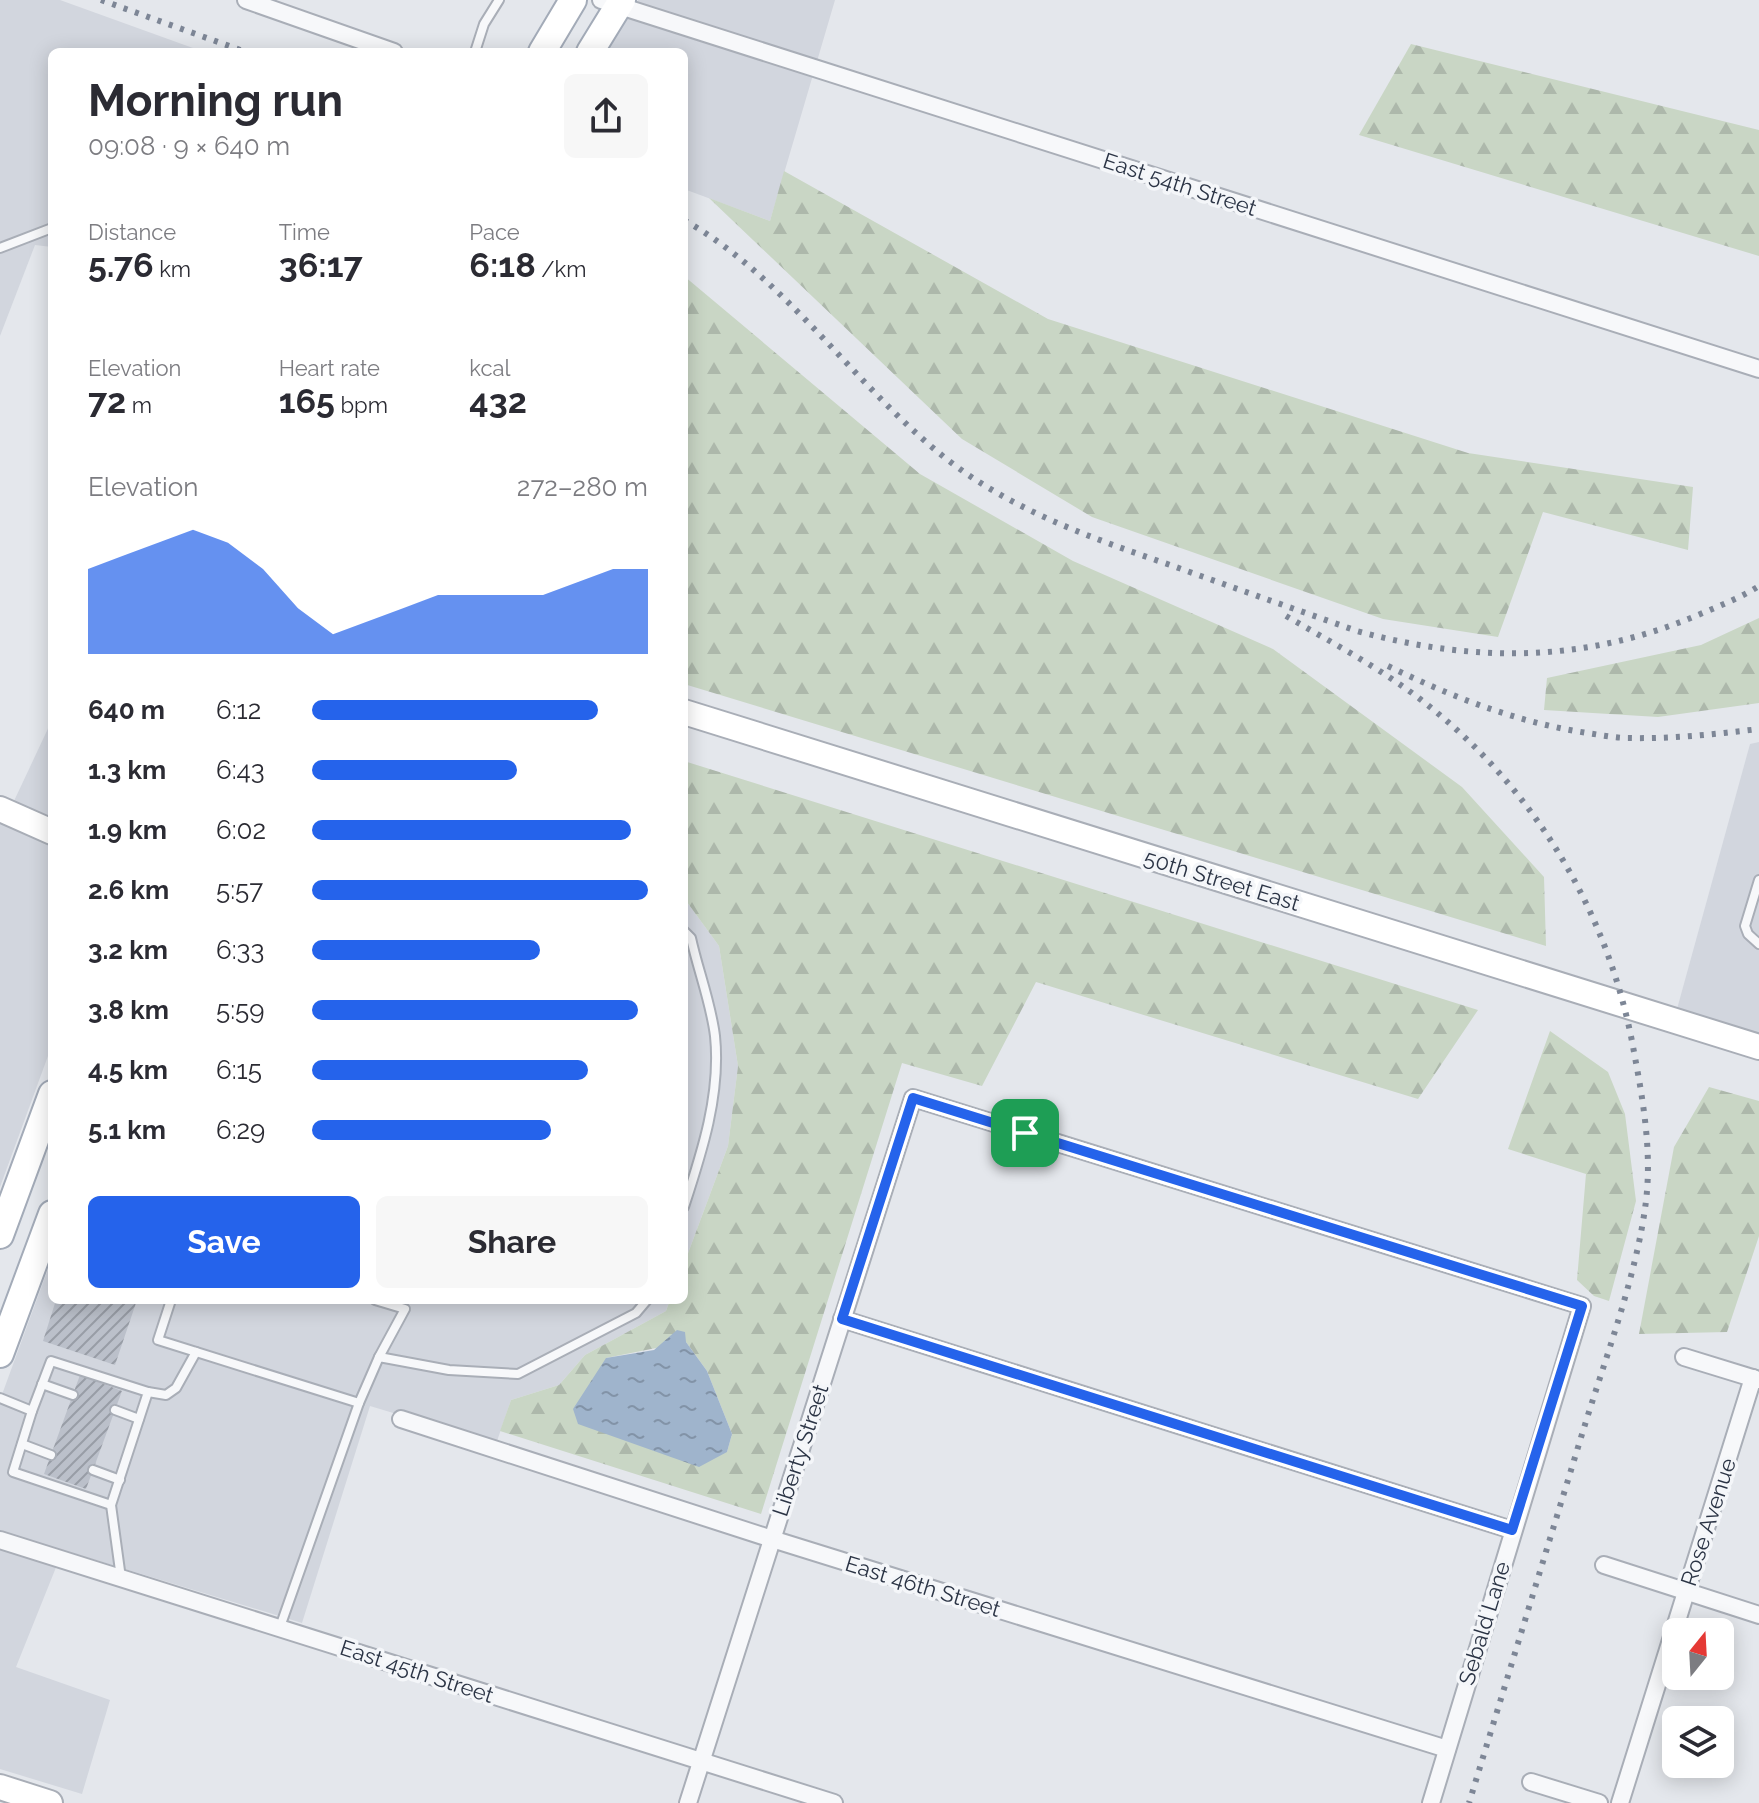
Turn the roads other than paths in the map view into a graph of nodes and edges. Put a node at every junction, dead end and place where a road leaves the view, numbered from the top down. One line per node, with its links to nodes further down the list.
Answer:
1 (246, 0): 5 (street)
2 (499, 0): 6 (lane)
3 (573, 0): 7 (main road)
4 (614, 2): 8 (main road); 11 (street, East 54th Street)
5 (383, 48)
6 (476, 48)
7 (544, 48)
8 (592, 48)
9 (48, 230): 10 (lane)
10 (0, 248)
11 (1759, 369)
12 (688, 713): 18 (street, 50th Street East)
13 (0, 809): 14 (street)
14 (48, 830)
15 (1759, 880): 17 (lane)
16 (688, 935): 20 (lane)
17 (1759, 944)
18 (1759, 1047)
19 (48, 1105): 22 (main road)
20 (688, 1195)
21 (48, 1225): 29 (main road)
22 (0, 1235)
23 (170, 1304): 28 (lane)
24 (644, 1304): 30 (lane)
25 (407, 1305): 30 (lane)
26 (1582, 1306): 27 (street, Liberty Street); 47 (street, Sebald Lane)
27 (842, 1319): 47 (street); 48 (street, Liberty Street)
28 (196, 1352): 34 (lane); 37 (lane)
29 (0, 1354)
30 (379, 1357): 37 (lane)
31 (1684, 1357): 32 (street)
32 (1756, 1379): 52 (street, Rose Avenue)
33 (42, 1384): 34 (lane); 35 (lane); 39 (lane)
34 (148, 1392): 40 (lane)
35 (73, 1395)
36 (0, 1398): 39 (lane)
37 (359, 1403): 54 (lane)
38 (115, 1410): 40 (lane)
39 (32, 1411): 42 (lane)
40 (139, 1419): 45 (lane)
41 (401, 1419): 48 (street, East 46th Street)
42 (22, 1444): 43 (lane); 46 (lane)
43 (51, 1455)
44 (93, 1470): 45 (lane)
45 (120, 1480): 46 (lane)
46 (111, 1505): 51 (lane)
47 (1512, 1530): 55 (street, Sebald Lane)
48 (772, 1539): 55 (street, East 46th Street); 56 (street, Liberty Street)
49 (0, 1540): 51 (street, East 45th Street)
50 (1604, 1565): 52 (street)
51 (121, 1578): 54 (street, East 45th Street)
52 (1686, 1592): 53 (street); 64 (street, Rose Avenue)
53 (1759, 1615)
54 (280, 1627): 56 (street, East 45th Street)
55 (1447, 1749): 62 (street, Sebald Lane)
56 (700, 1761): 60 (street, Liberty Street); 61 (street, East 45th Street)
57 (1531, 1782): 63 (street)
58 (0, 1787): 59 (street)
59 (50, 1803)
60 (688, 1803)
61 (834, 1803)
62 (1431, 1803)
63 (1599, 1803)
64 (1620, 1803)

